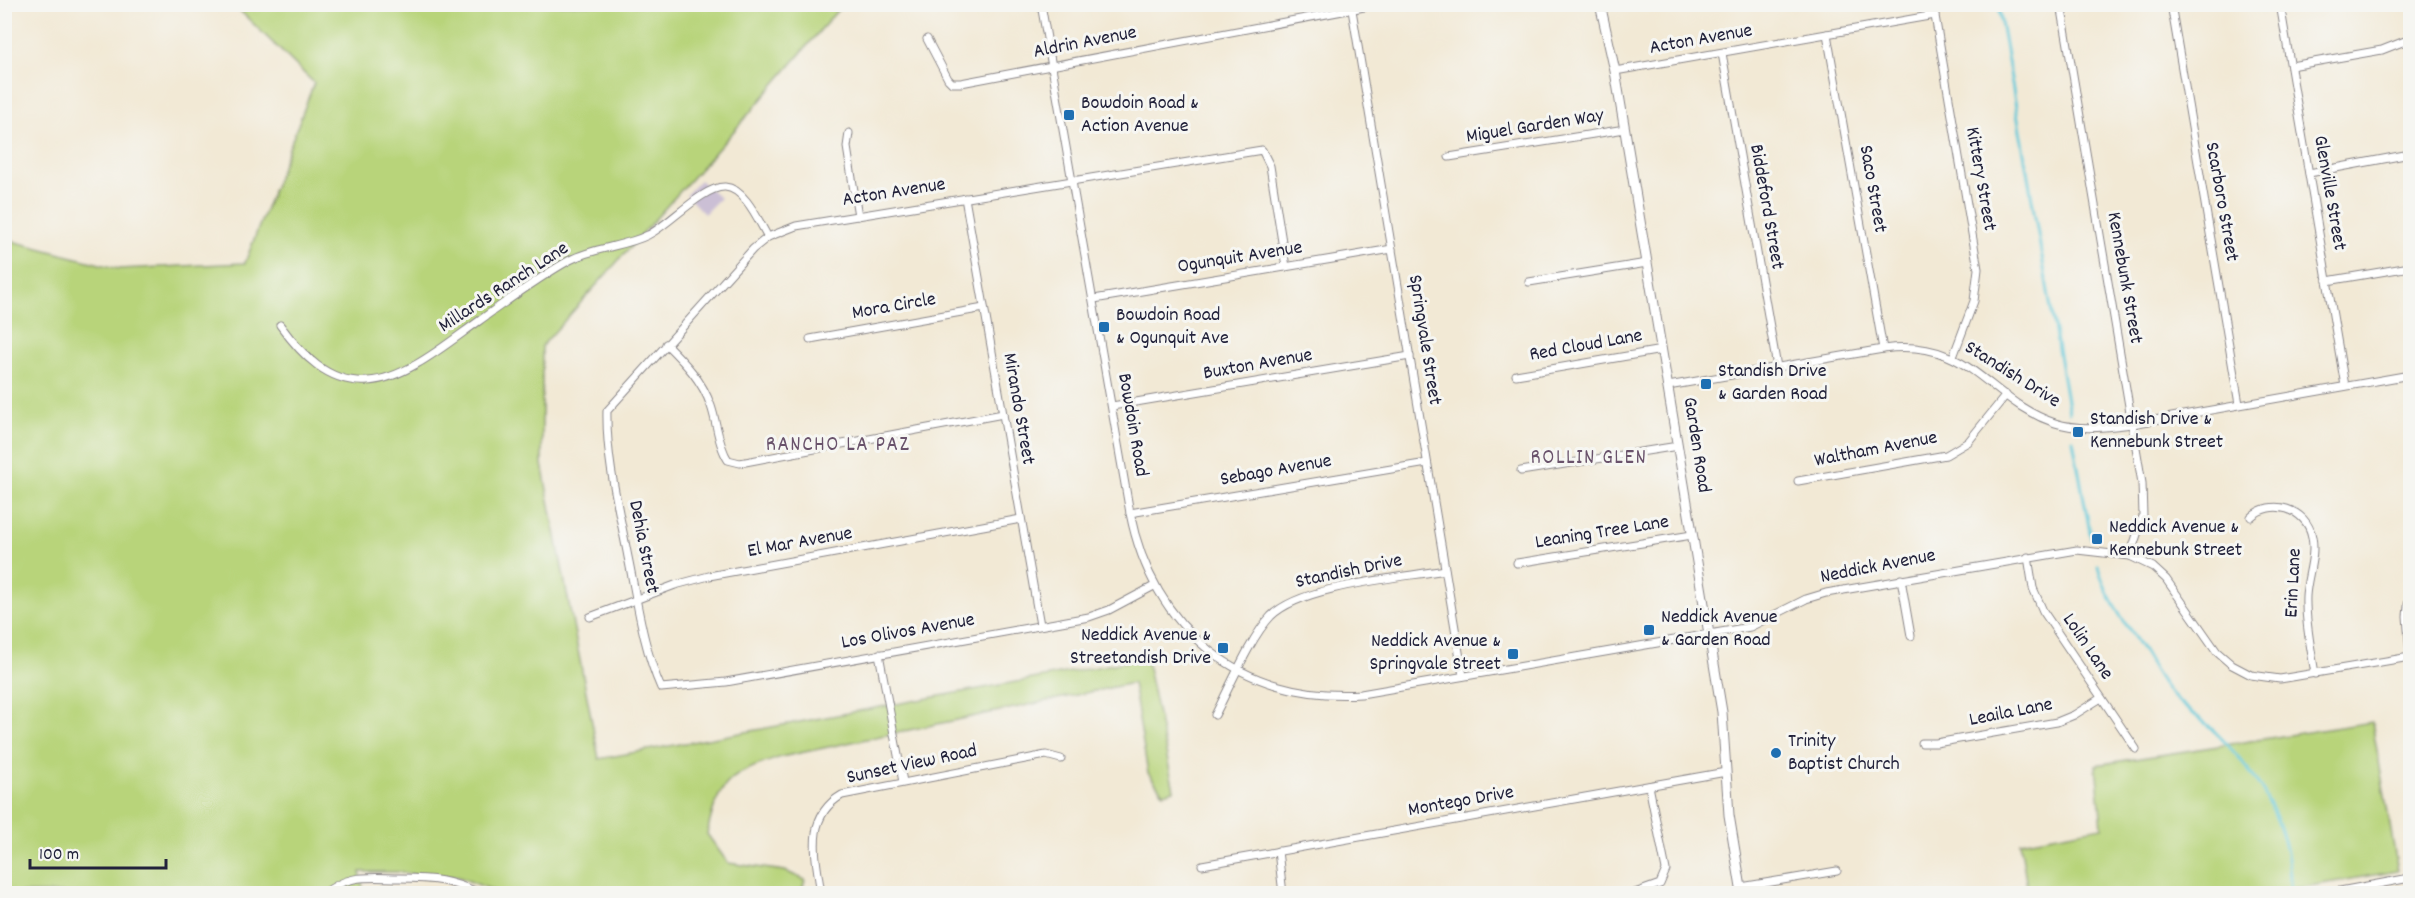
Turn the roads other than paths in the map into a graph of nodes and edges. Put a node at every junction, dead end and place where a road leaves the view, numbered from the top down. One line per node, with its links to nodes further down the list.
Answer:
1 (1041, 4): 14 (street, Bowdoin Road)
2 (1380, 4): 8 (street, Aldrin Avenue)
3 (1600, 4): 16 (street, Garden Road)
4 (1933, 4): 9 (street, Kittery Street)
5 (2061, 4): 51 (street, Kennebunk Street)
6 (2171, 4): 47 (street, Scarboro Street)
7 (2280, 4): 15 (street, Glenville Street)
8 (1352, 10): 14 (street, Aldrin Avenue); 26 (street, Springvale Street)
9 (1935, 15): 10 (street, Acton Avenue); 40 (street, Kittery Street)
10 (1827, 34): 13 (street, Acton Avenue); 37 (street, Saco Street)
11 (927, 39): 14 (street, Aldrin Avenue)
12 (2410, 39): 15 (street)
13 (1722, 53): 16 (street, Acton Avenue); 41 (street, Biddeford Street)
14 (1052, 65): 22 (street, Bowdoin Road)
15 (2291, 66): 21 (street, Glenville Street)
16 (1615, 71): 17 (street, Garden Road)
17 (1625, 129): 20 (street, Miguel Garden Way); 27 (street, Garden Road)
18 (849, 133): 24 (street)
19 (2410, 154): 21 (street)
20 (1449, 157)
21 (2309, 173): 30 (street, Glenville Street)
22 (1073, 180): 23 (street, Acton Avenue); 28 (street, Acton Avenue); 32 (street, Bowdoin Road)
23 (965, 198): 24 (street, Acton Avenue); 33 (street, Mirando Street)
24 (858, 216): 25 (street, Acton Avenue)
25 (768, 237): 34 (street, Millards Ranch Lane); 36 (street, Acton Avenue)
26 (1392, 249): 28 (street, Ogunquit Avenue); 39 (street, Springvale Street)
27 (1647, 263): 31 (street); 38 (street, Garden Road)
28 (1286, 267): 32 (street, Ogunquit Avenue)
29 (2410, 267): 30 (street)
30 (2327, 281): 45 (street, Glenville Street)
31 (1529, 282)
32 (1094, 299): 48 (street, Bowdoin Road)
33 (984, 308): 35 (street, Mora Circle); 50 (street, Mirando Street)
34 (280, 325)
35 (810, 339)
36 (666, 344): 49 (street, Acton Avenue); 50 (street)
37 (1883, 349): 40 (street, Standish Drive); 41 (street, Standish Drive)
38 (1662, 350): 42 (street, Red Cloud Lane); 44 (street, Garden Road)
39 (1410, 356): 48 (street, Buxton Avenue); 53 (street, Springvale Street)
40 (1953, 357): 46 (street, Standish Drive)
41 (1777, 367): 44 (street, Standish Drive)
42 (1516, 375)
43 (2410, 375): 45 (street, Standish Drive)
44 (1668, 386): 52 (street, Garden Road)
45 (2345, 386): 47 (street, Standish Drive)
46 (2006, 395): 51 (street, Standish Drive); 55 (street, Waltham Avenue)
47 (2239, 404): 51 (street, Standish Drive)
48 (1112, 406): 56 (street, Bowdoin Road)
49 (607, 411): 67 (street, Dehia Street)
50 (1003, 414): 58 (street, Mirando Street)
51 (2132, 424): 60 (street, Kennebunk Street)
52 (1678, 446): 54 (street); 59 (street, Garden Road)
53 (1427, 463): 56 (street, Sebago Avenue); 63 (street, Springvale Street)
54 (1521, 471)
55 (1798, 481)
56 (1130, 513): 65 (street, Bowdoin Road)
57 (2251, 517): 75 (street, Erin Lane)
58 (1021, 519): 67 (street, El Mar Avenue); 69 (street, Mirando Street)
59 (1692, 535): 62 (street, Leaning Tree Lane); 70 (street, Garden Road)
60 (2130, 556): 61 (street, Neddick Avenue); 75 (street, Neddick Avenue)
61 (2028, 557): 64 (street, Neddick Avenue); 78 (street, Lolin Lane)
62 (1517, 564)
63 (1445, 570): 74 (street, Standish Drive); 76 (street, Springvale Street)
64 (1901, 579): 70 (street, Neddick Avenue); 71 (street)
65 (1154, 586): 69 (street, Los Olivos Avenue); 74 (street, Bowdoin Road)
66 (2410, 587): 73 (street)
67 (636, 598): 68 (street, El Mar Avenue); 77 (street, Dehia Street)
68 (590, 617)
69 (1040, 625): 72 (street, Los Olivos Avenue)
70 (1709, 634): 76 (street, Neddick Avenue); 83 (street, Garden Road)
71 (1911, 636)
72 (879, 654): 77 (street, Los Olivos Avenue); 84 (street)
73 (2410, 656): 75 (street, Neddick Avenue)
74 (1240, 669): 76 (street, Neddick Avenue); 79 (street, Standish Drive)
75 (2315, 674)
76 (1463, 676)
77 (661, 688)
78 (2101, 698): 80 (street, Leaila Lane); 81 (street, Lolin Lane)
79 (1215, 715)
80 (1922, 742)
81 (2136, 748)
82 (1060, 759): 84 (street, Sunset View Road)
83 (1726, 771): 85 (street, Montego Drive); 90 (street, Garden Road)
84 (903, 782): 93 (street, Sunset View Road)
85 (1648, 786): 86 (street, Montego Drive); 95 (street)
86 (1278, 851): 87 (street, Montego Drive); 94 (street)
87 (1202, 865)
88 (1837, 871): 90 (street)
89 (2410, 878): 96 (street)
90 (1742, 890)
91 (324, 894): 92 (street)
92 (482, 894)
93 (821, 894)
94 (1283, 894)
95 (1632, 894)
96 (2324, 894)

